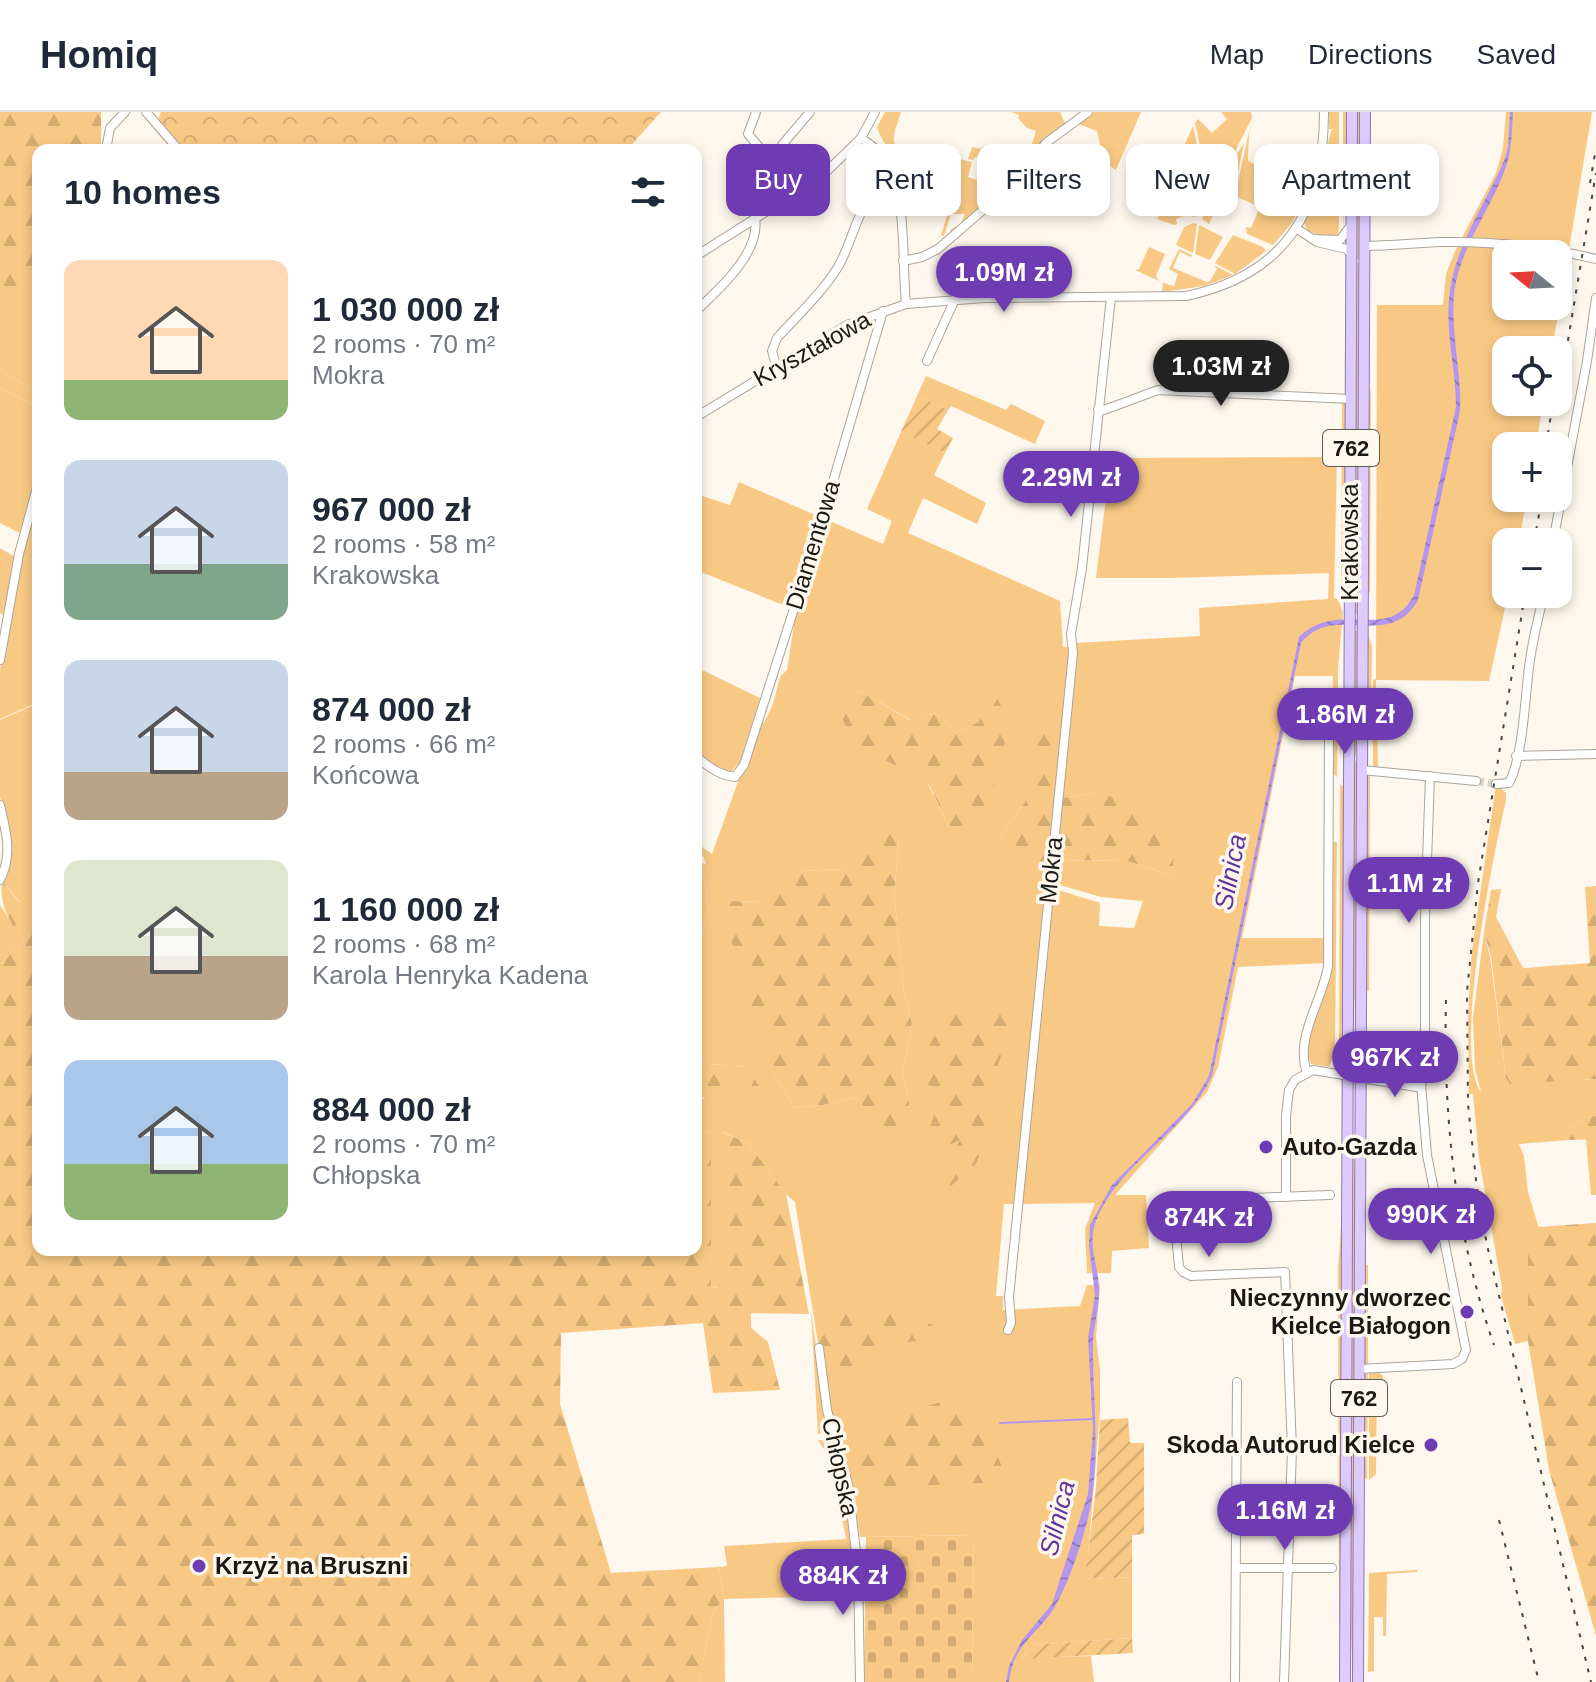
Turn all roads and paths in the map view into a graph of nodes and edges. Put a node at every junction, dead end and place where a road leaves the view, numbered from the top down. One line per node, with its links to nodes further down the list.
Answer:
1 (125, 112): 11 (street)
2 (146, 112): 12 (street)
3 (756, 112): 13 (street)
4 (810, 112): 14 (street)
5 (875, 112): 10 (street)
6 (1088, 112): 28 (street)
7 (1324, 112): 22 (street, Kryształowa)
8 (1352, 112): 21 (main road, Krakowska / 762)
9 (1365, 112): 24 (main road, Krakowska / 762)
10 (861, 138): 15 (street); 16 (street)
11 (107, 144)
12 (174, 144)
13 (756, 144)
14 (783, 144)
15 (869, 144)
16 (830, 168)
17 (758, 216): 20 (street)
18 (859, 216): 36 (street)
19 (901, 216): 28 (street)
20 (755, 218): 25 (street); 33 (street)
21 (1352, 223): 23 (street); 26 (main road, Krakowska / 762)
22 (1296, 228): 23 (street); 29 (street, Kryształowa)
23 (1312, 239): 26 (street)
24 (1365, 246): 27 (street); 48 (main road, Krakowska / 762)
25 (702, 252)
26 (1352, 255): 37 (main road, Krakowska / 762)
27 (1596, 259)
28 (903, 261): 32 (street)
29 (1111, 297): 31 (street, Kryształowa); 38 (street, Mokra)
30 (1596, 298): 41 (street)
31 (955, 299): 32 (street, Kryształowa); 35 (street)
32 (906, 304): 34 (street, Kryształowa)
33 (702, 305)
34 (883, 311): 36 (street, Kryształowa); 47 (street, Diamentowa)
35 (927, 361)
36 (776, 365): 39 (street, Kryształowa)
37 (1351, 399): 38 (street); 50 (main road, Krakowska / 762)
38 (1098, 409): 62 (street, Mokra)
39 (702, 413)
40 (32, 506): 43 (street)
41 (1556, 528)
42 (1541, 608): 46 (street)
43 (0, 660)
44 (1329, 732): 51 (street)
45 (1596, 754): 46 (street)
46 (1516, 756): 53 (street)
47 (702, 762)
48 (1362, 770): 49 (street); 58 (main road, Krakowska / 762)
49 (1430, 776): 52 (street); 59 (street)
50 (1349, 780): 51 (street); 57 (main road, Krakowska / 762)
51 (1329, 781): 56 (street)
52 (1476, 781)
53 (1496, 784)
54 (0, 805): 55 (street)
55 (0, 880)
56 (1307, 1072): 57 (street); 61 (street)
57 (1348, 1074): 58 (street); 72 (main road, Krakowska / 762)
58 (1360, 1076): 59 (street); 64 (main road, Krakowska / 762)
59 (1421, 1084): 64 (street)
60 (1330, 1195): 61 (street)
61 (1286, 1197): 67 (street)
62 (1008, 1330)
63 (819, 1348): 69 (street, Chłopska)
64 (1359, 1369): 73 (main road, Krakowska / 762)
65 (1237, 1382): 66 (street)
66 (1237, 1568): 67 (street); 70 (street)
67 (1289, 1568): 68 (street); 71 (street)
68 (1332, 1568)
69 (860, 1682)
70 (1235, 1682)
71 (1284, 1682)
72 (1345, 1682)
73 (1358, 1682)

